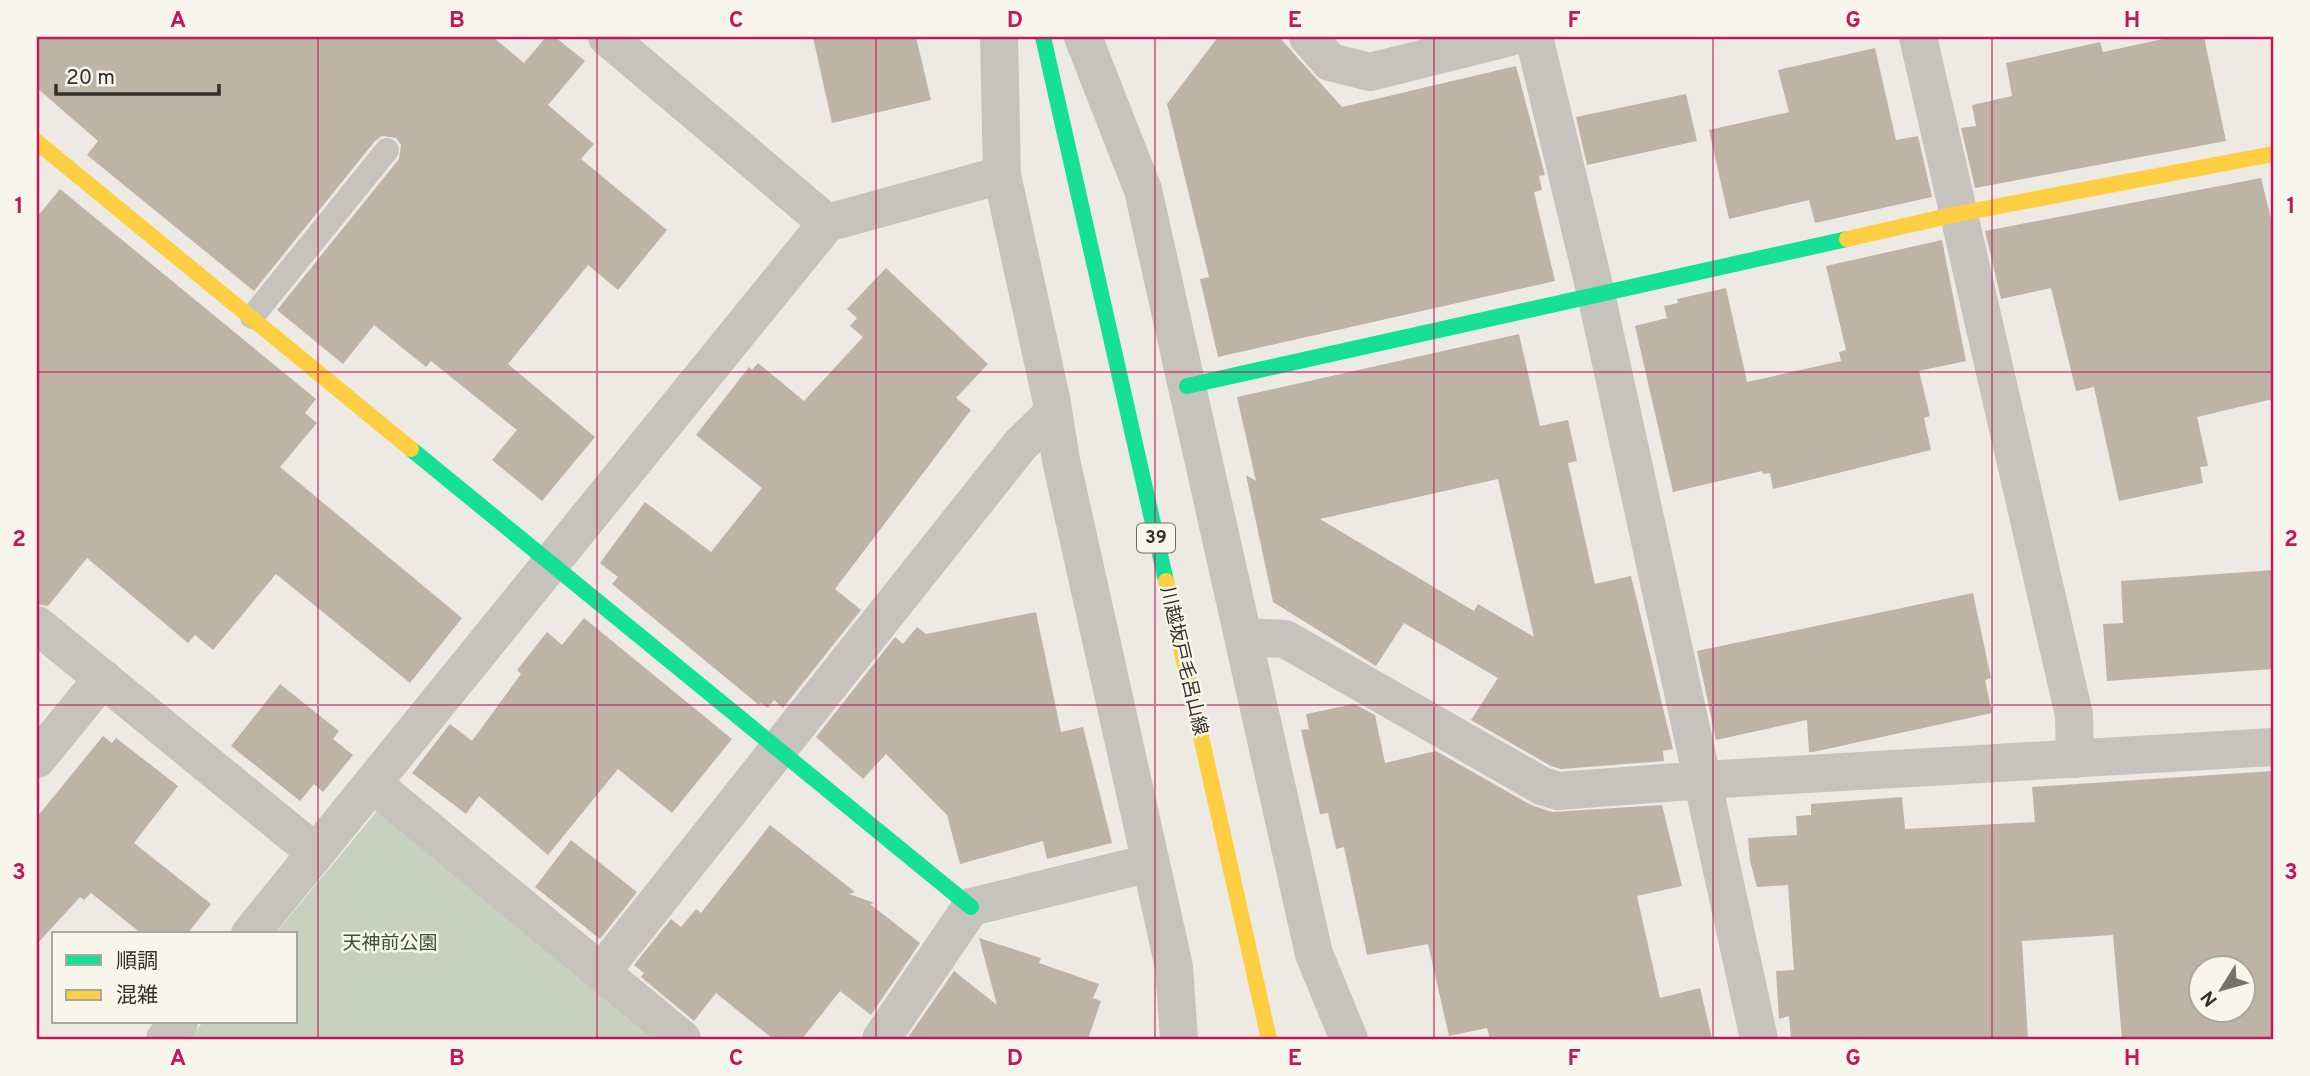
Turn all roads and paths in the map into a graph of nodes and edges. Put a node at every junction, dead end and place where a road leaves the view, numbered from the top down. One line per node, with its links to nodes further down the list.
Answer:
1 (607, 37): 14 (street)
2 (999, 37): 12 (street)
3 (1043, 37): 39 (street, 川越坂戸毛呂山線 / 39)
4 (1083, 37): 17 (street)
5 (1308, 37): 6 (street)
6 (1510, 37)
7 (1534, 37): 15 (street)
8 (1918, 37): 13 (street)
9 (37, 142): 16 (street)
10 (387, 150): 16 (lane)
11 (2273, 154): 13 (street)
12 (1002, 175): 14 (street); 18 (street)
13 (1957, 214): 15 (street); 26 (street)
14 (827, 223): 19 (street)
15 (1596, 295): 17 (street); 27 (street)
16 (252, 317): 19 (street)
17 (1187, 386): 21 (street)
18 (1054, 413): 24 (street); 30 (street)
19 (550, 563): 24 (street); 28 (street)
20 (37, 625): 22 (street)
21 (1243, 637): 27 (street); 40 (street)
22 (103, 678): 25 (street); 29 (street)
23 (2273, 747): 26 (street)
24 (780, 748): 31 (street); 33 (street)
25 (37, 759)
26 (2075, 759): 27 (street)
27 (1704, 780): 41 (street)
28 (373, 784): 29 (street); 33 (street)
29 (316, 853): 32 (street)
30 (1150, 863): 31 (street); 38 (street)
31 (971, 907): 37 (street)
32 (252, 932)
33 (602, 971): 36 (street)
34 (177, 1024): 35 (street)
35 (165, 1039)
36 (682, 1039)
37 (881, 1039)
38 (1179, 1039)
39 (1269, 1039)
40 (1349, 1039)
41 (1759, 1039)

